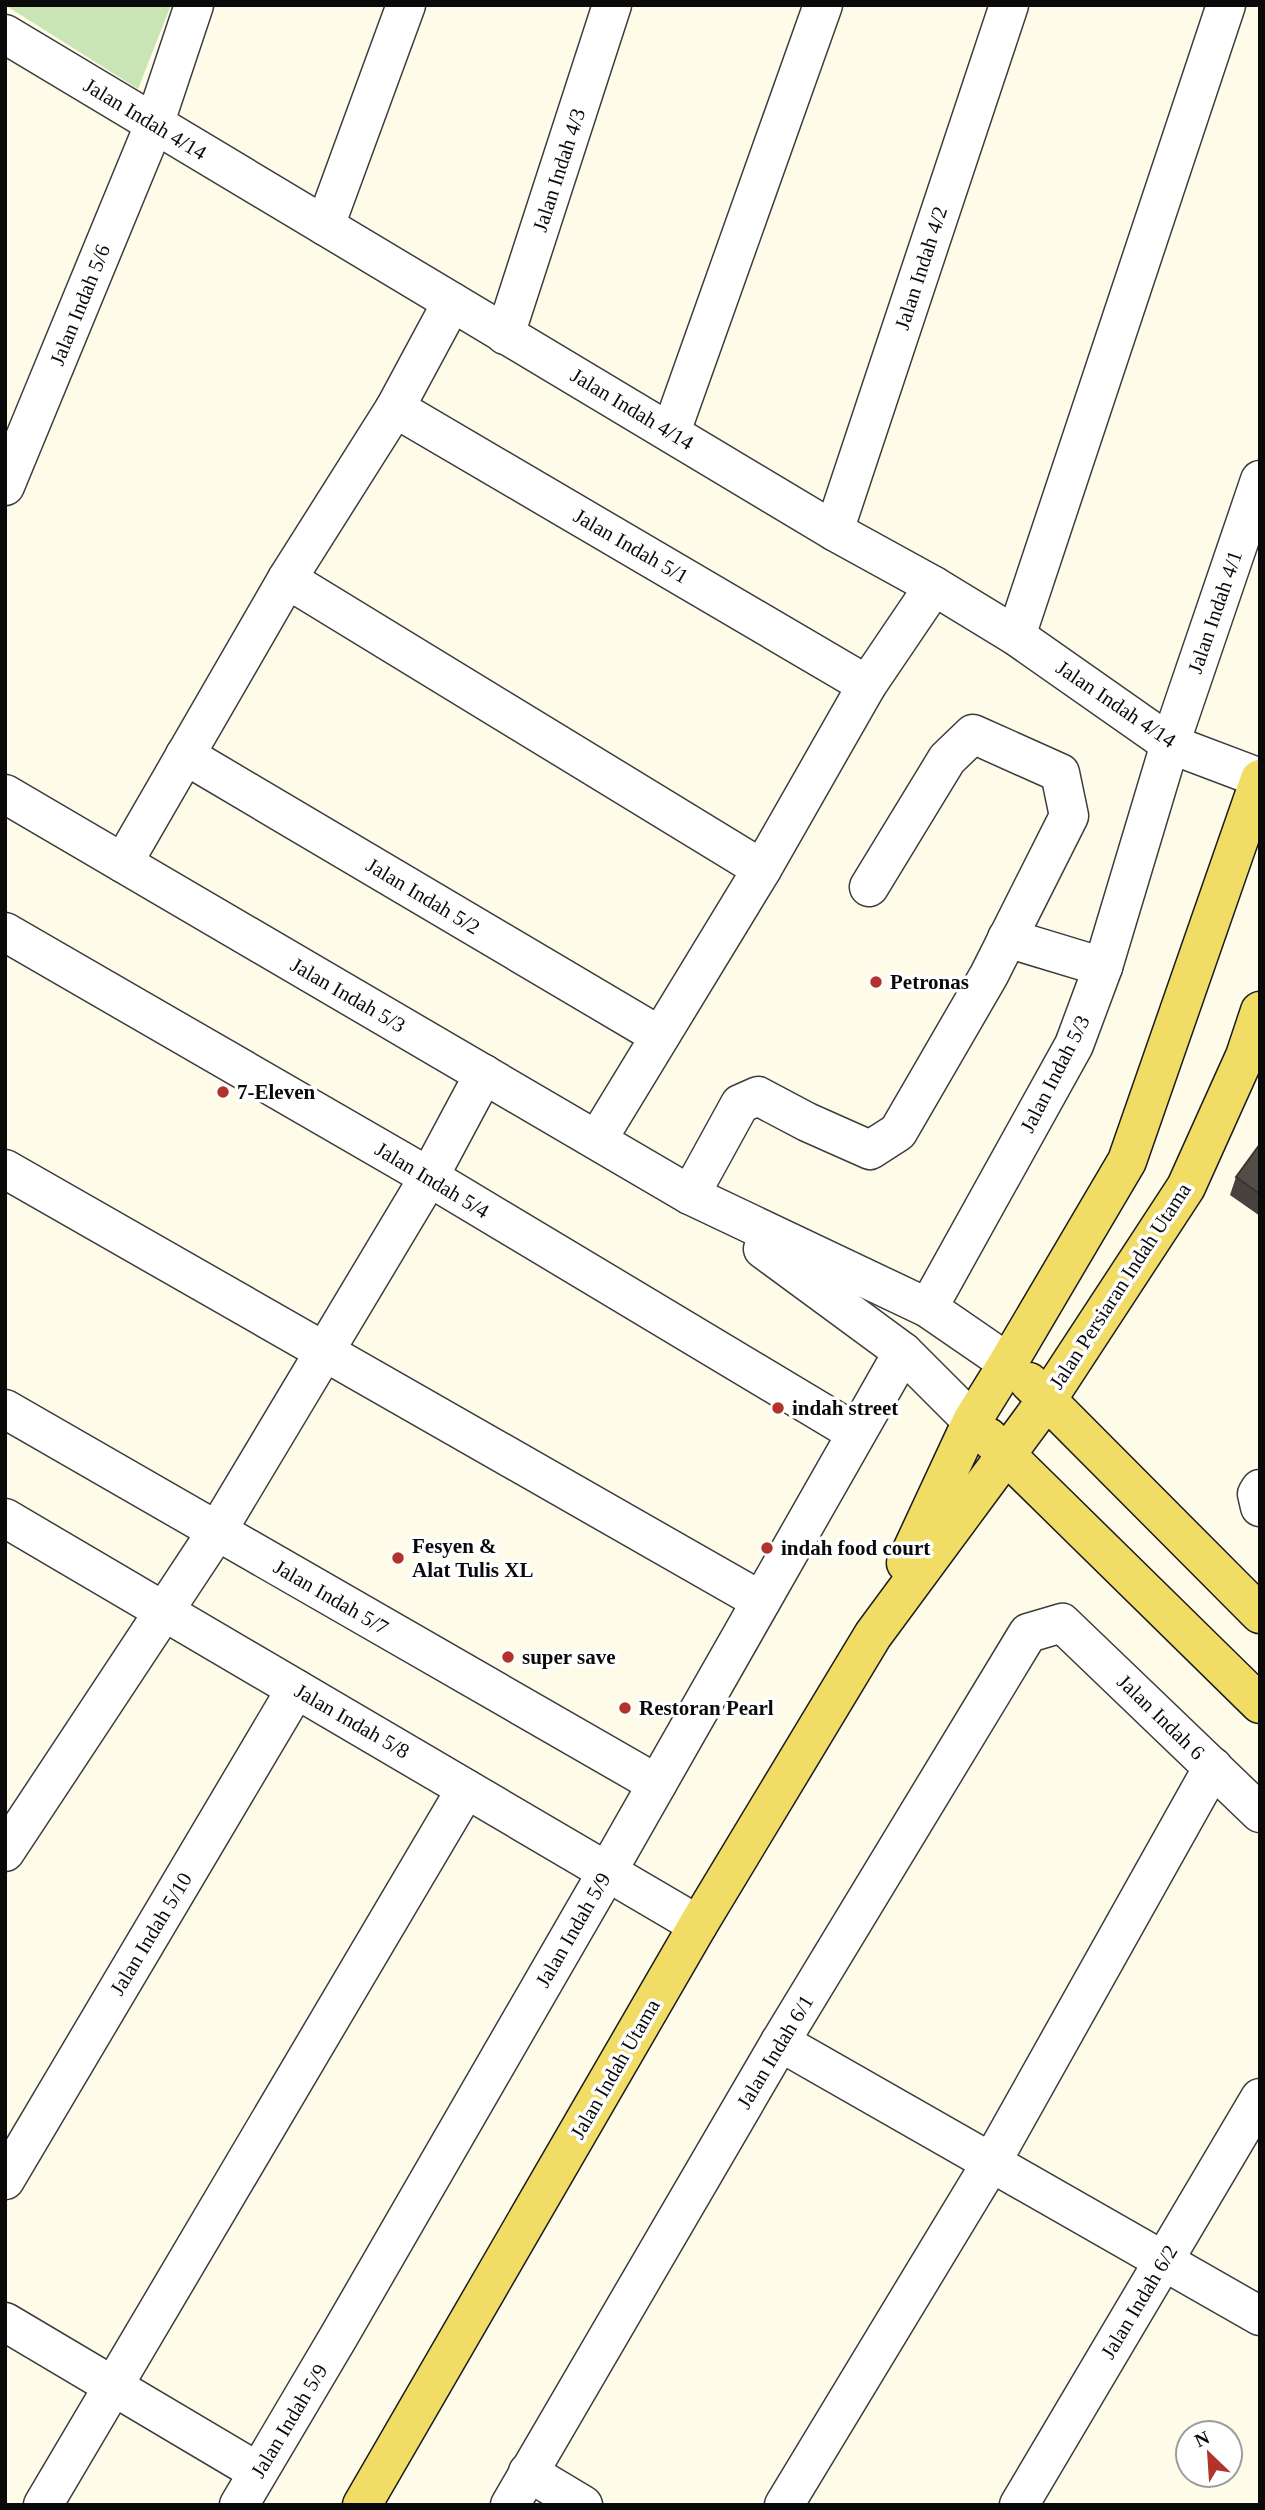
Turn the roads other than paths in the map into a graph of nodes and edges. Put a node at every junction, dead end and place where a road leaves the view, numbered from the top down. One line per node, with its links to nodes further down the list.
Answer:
1 (194, 5): 8 (street, Jalan Indah 5/6)
2 (406, 5): 9 (street)
3 (612, 5): 11 (street, Jalan Indah 4/3)
4 (823, 5): 13 (street)
5 (1009, 5): 16 (street, Jalan Indah 4/2)
6 (1226, 5): 19 (street)
7 (5, 34): 8 (street, Jalan Indah 4/14)
8 (155, 125): 9 (street, Jalan Indah 4/14); 15 (street, Jalan Indah 5/6)
9 (325, 226): 10 (street, Jalan Indah 4/14)
10 (452, 302): 11 (street, Jalan Indah 4/14); 12 (street)
11 (505, 335): 13 (street, Jalan Indah 4/14)
12 (395, 408): 17 (street); 20 (street, Jalan Indah 5/1)
13 (671, 432): 16 (street, Jalan Indah 4/14)
14 (1260, 480): 21 (street, Jalan Indah 4/1)
15 (5, 486)
16 (834, 531): 18 (street, Jalan Indah 4/14)
17 (287, 579): 22 (street); 26 (street)
18 (934, 586): 19 (street, Jalan Indah 4/14); 20 (street)
19 (1016, 636): 21 (street, Jalan Indah 4/14)
20 (867, 685): 26 (street)
21 (1170, 744): 23 (street, Jalan Indah 4/14); 30 (street, Jalan Indah 5/3)
22 (185, 755): 25 (street); 32 (street, Jalan Indah 5/2)
23 (1260, 779): 41 (main road)
24 (5, 794): 25 (street, Jalan Indah 5/3)
25 (123, 863): 33 (street, Jalan Indah 5/3)
26 (762, 869): 32 (street)
27 (869, 887): 29 (street)
28 (5, 932): 36 (street, Jalan Indah 5/4)
29 (1007, 938): 30 (street); 37 (street)
30 (1103, 967): 38 (street, Jalan Indah 5/3)
31 (1260, 1011): 42 (main road, Jalan Persiaran Indah Utama)
32 (660, 1037): 34 (street)
33 (484, 1074): 34 (street, Jalan Indah 5/3); 36 (street)
34 (597, 1140): 37 (street, Jalan Indah 5/3)
35 (5, 1170): 39 (street)
36 (429, 1177): 39 (street); 45 (street, Jalan Indah 5/4)
37 (690, 1195): 38 (street, Jalan Indah 5/3); 40 (street, Jalan Indah 5/3)
38 (928, 1308): 41 (street, Jalan Indah 5/3)
39 (324, 1352): 50 (street); 51 (street)
40 (903, 1352): 44 (street, Jalan Indah 5/3); 45 (street, Jalan Indah 5/9)
41 (1008, 1363): 42 (main road); 44 (main road, Jalan Indah Utama)
42 (1048, 1398): 46 (main road, Jalan Indah Utama); 53 (main road, Jalan Persiaran Indah Utama)
43 (5, 1409): 50 (street, Jalan Indah 5/7)
44 (971, 1420): 46 (main road); 55 (main road, Jalan Indah Utama)
45 (856, 1433): 51 (street, Jalan Indah 5/9)
46 (1006, 1456): 55 (main road, Jalan Indah Utama); 57 (main road)
47 (1260, 1489): 48 (street)
48 (1260, 1507)
49 (5, 1518): 52 (street, Jalan Indah 5/8)
50 (217, 1531): 52 (street); 59 (street, Jalan Indah 5/7)
51 (761, 1601): 59 (street, Jalan Indah 5/9)
52 (166, 1612): 56 (street, Jalan Indah 5/8); 62 (street)
53 (1260, 1614)
54 (1062, 1623): 58 (street, Jalan Indah 6); 65 (street, Jalan Indah 6/1)
55 (873, 1635): 64 (main road, Jalan Indah Utama)
56 (296, 1689): 60 (street, Jalan Indah 5/8); 68 (street, Jalan Indah 5/10)
57 (1260, 1704)
58 (1213, 1767): 61 (street, Jalan Indah 6); 67 (street)
59 (657, 1784): 63 (street, Jalan Indah 5/9)
60 (466, 1789): 63 (street, Jalan Indah 5/8); 72 (street)
61 (1260, 1813)
62 (5, 1852)
63 (607, 1872): 64 (street, Jalan Indah 5/8); 73 (street, Jalan Indah 5/9)
64 (698, 1925): 77 (main road, Jalan Indah Utama)
65 (780, 2042): 67 (street); 74 (street, Jalan Indah 6/1)
66 (1260, 2098): 69 (street, Jalan Indah 6/2)
67 (991, 2163): 69 (street); 79 (street)
68 (5, 2180)
69 (1163, 2261): 70 (street); 80 (street, Jalan Indah 6/2)
70 (1260, 2316)
71 (5, 2322): 72 (street)
72 (114, 2386): 73 (street); 75 (street)
73 (258, 2472): 76 (street, Jalan Indah 5/9)
74 (519, 2489): 78 (street)
75 (43, 2505)
76 (239, 2505)
77 (362, 2505)
78 (583, 2505)
79 (784, 2505)
80 (1018, 2505)

